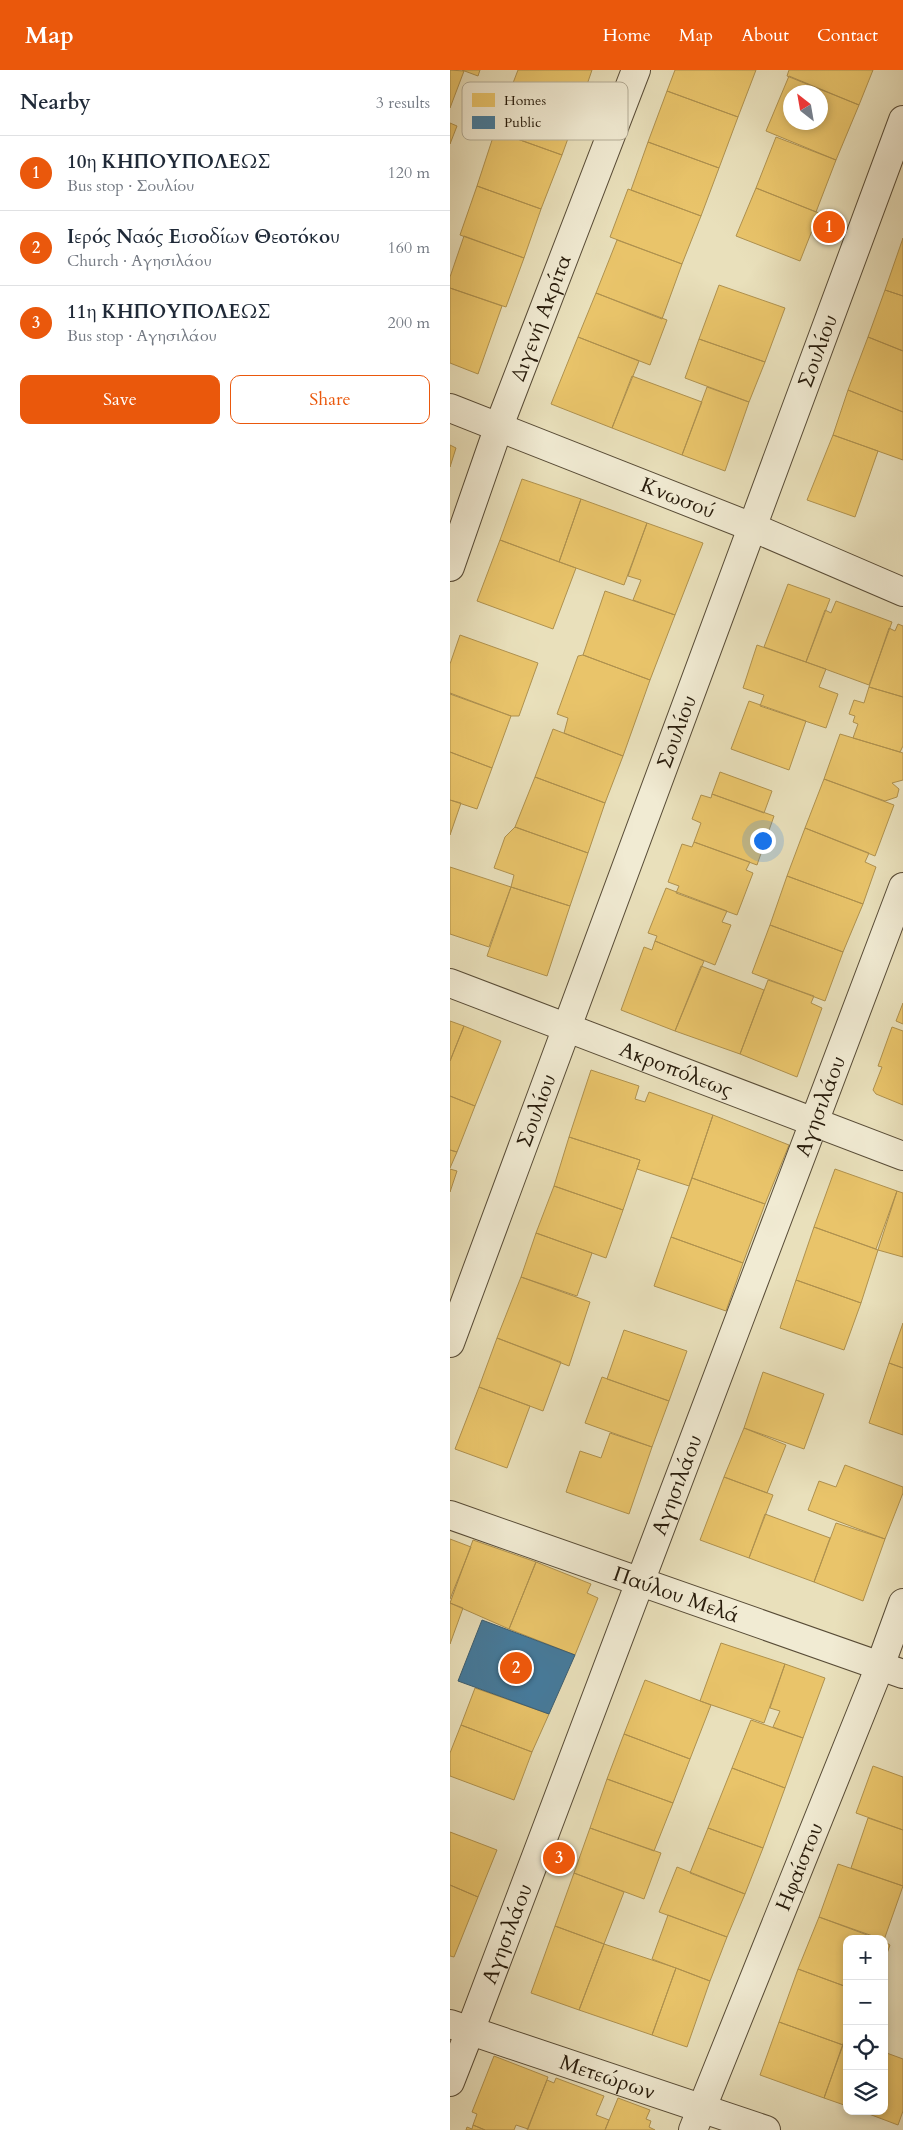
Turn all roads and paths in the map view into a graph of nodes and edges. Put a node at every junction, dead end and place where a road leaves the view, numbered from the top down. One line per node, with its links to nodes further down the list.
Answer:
1 (636, 70): 2 (street, Διγενή Ακρίτα)
2 (628, 91)
3 (903, 120): 7 (street, Σουλίου)
4 (609, 140): 6 (street, Διγενή Ακρίτα)
5 (450, 408): 6 (street, Κνωσού)
6 (499, 426): 7 (street, Κνωσού); 8 (street, Διγενή Ακρίτα)
7 (752, 527): 9 (street, Κνωσού); 12 (street, Σουλίου)
8 (450, 567)
9 (903, 592)
10 (903, 887): 13 (street, Αγησιλάου)
11 (450, 983): 12 (street, Ακροπόλεως)
12 (567, 1028): 13 (street, Ακροπόλεως); 15 (street, Σουλίου)
13 (814, 1122): 14 (street, Ακροπόλεως); 17 (street, Αγησιλάου)
14 (903, 1156)
15 (450, 1343)
16 (450, 1515): 17 (street, Παύλου Μελά)
17 (641, 1582): 19 (street, Παύλου Μελά); 20 (street, Αγησιλάου)
18 (903, 1604): 19 (street, Ηφαίστου)
19 (892, 1670): 22 (street, Ηφαίστου)
20 (460, 2027): 21 (street, Αγησιλάου); 22 (street, Μετεώρων)
21 (450, 2082)
22 (698, 2119): 23 (street, Μετεώρων)
23 (766, 2130)

